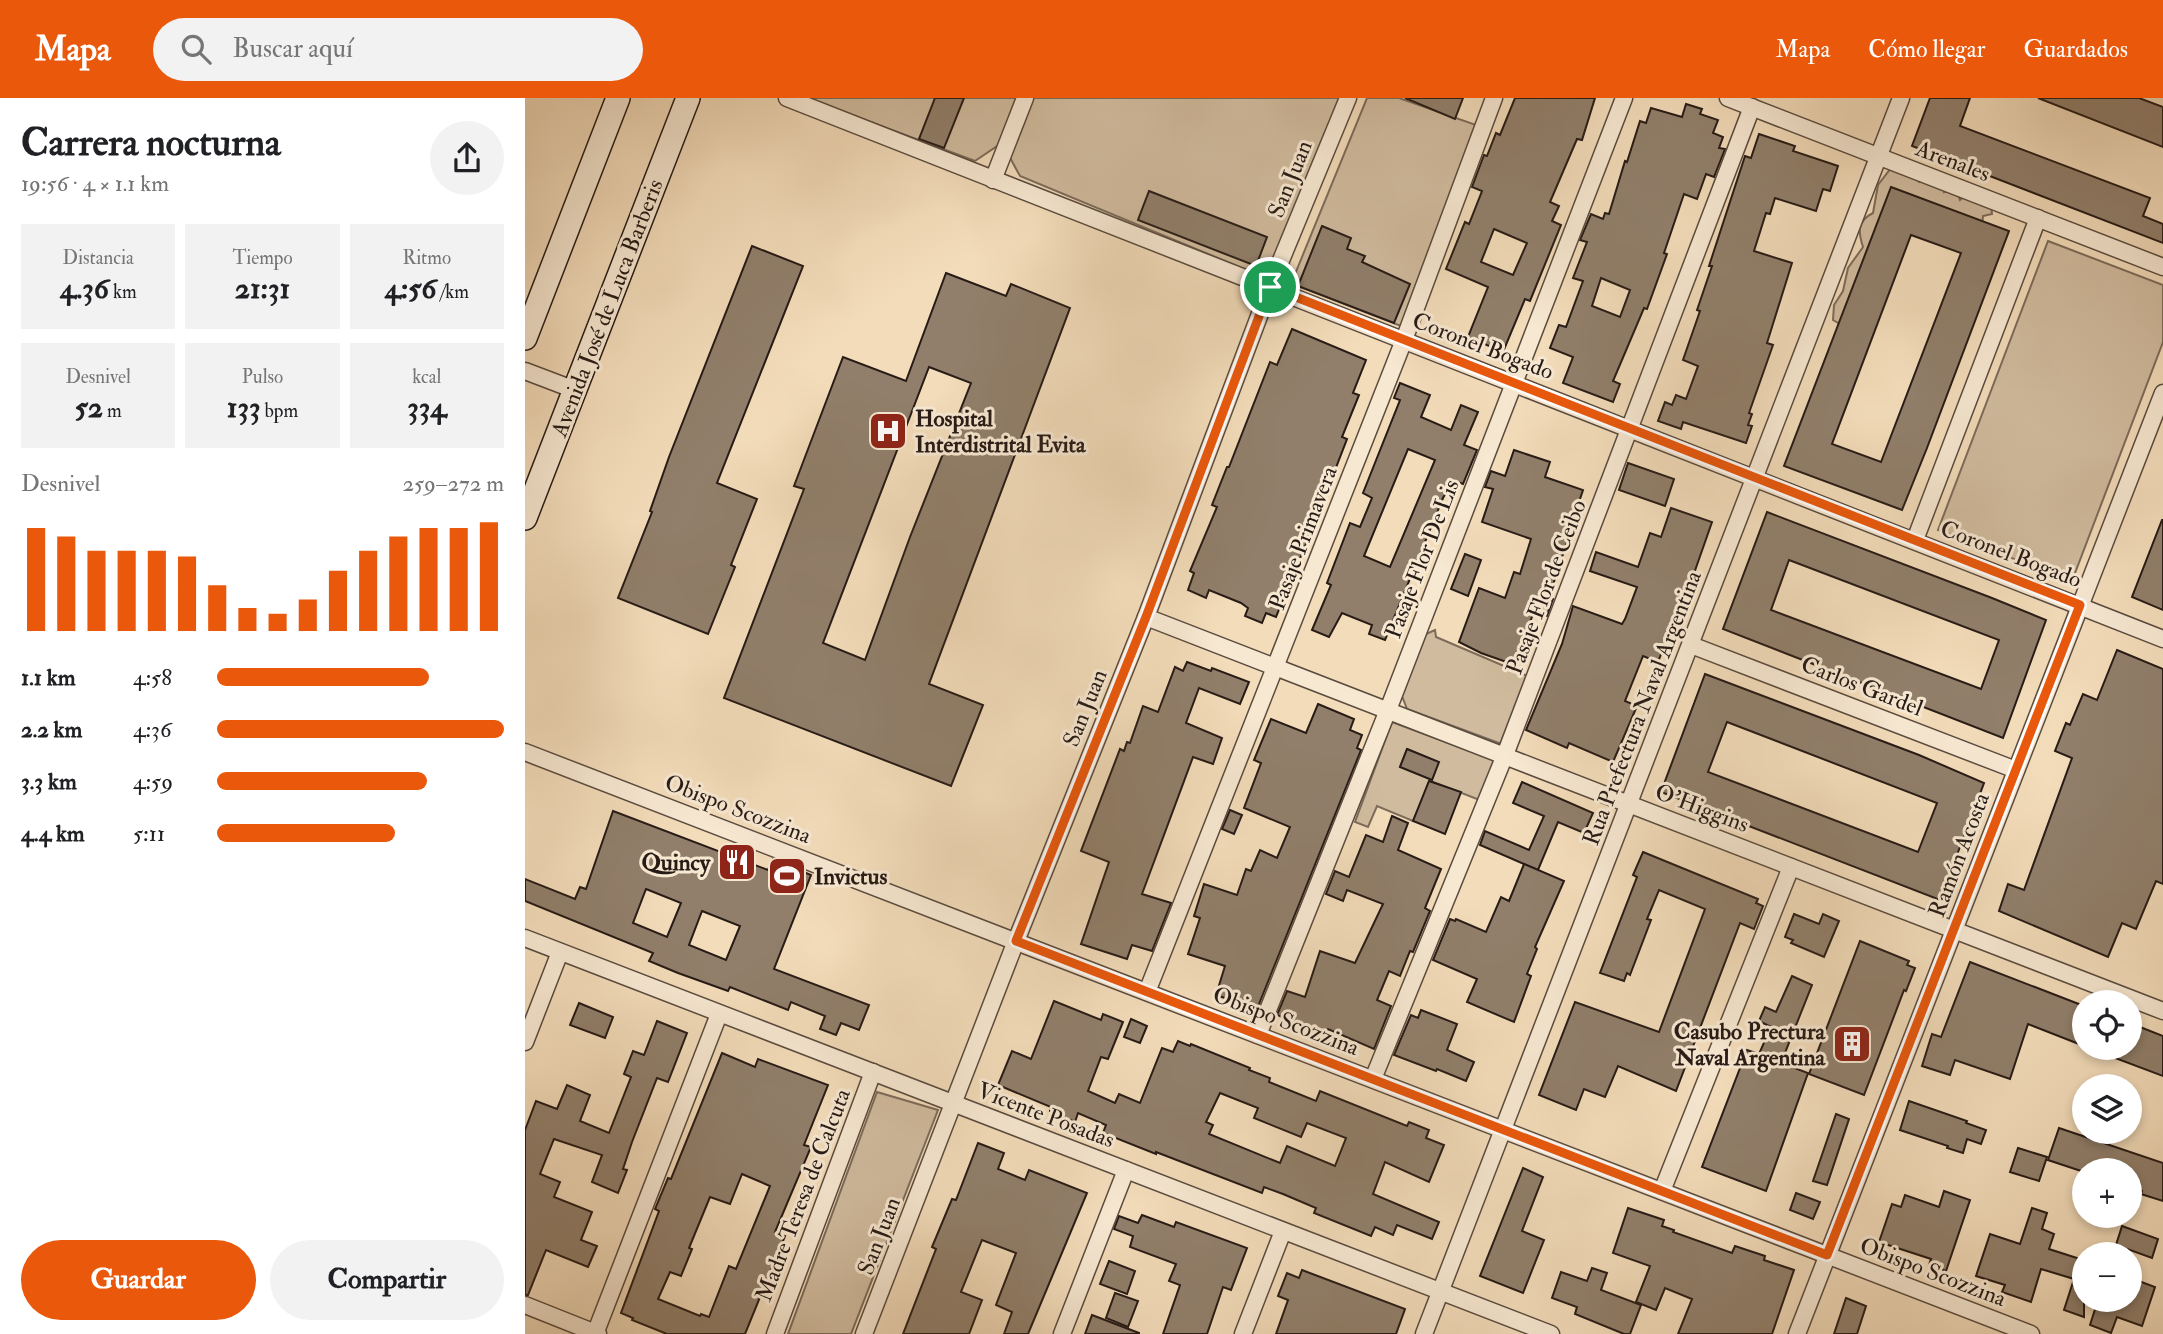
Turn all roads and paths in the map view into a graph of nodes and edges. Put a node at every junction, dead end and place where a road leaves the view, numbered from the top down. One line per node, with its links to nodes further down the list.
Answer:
1 (618, 98): 16 (main road)
2 (688, 98): 20 (main road, Avenida José de Luca Barberis)
3 (787, 98): 12 (street, Coronel Bogado)
4 (1025, 98): 12 (street)
5 (1348, 98): 15 (street, San Juan)
6 (1494, 98): 17 (street, Pasaje Primavera)
7 (1624, 98): 19 (street, Pasaje Flor De Lis)
8 (1728, 98): 10 (street, Arenales)
9 (1901, 98): 11 (street, Rua Prefectura Naval Argentina)
10 (1752, 107): 11 (street, Arenales); 22 (street, Pasaje Flor de Ceibo)
11 (1879, 157): 13 (street, Arenales); 23 (street, Rua Prefectura Naval Argentina)
12 (993, 180): 15 (street, Coronel Bogado)
13 (2038, 218): 14 (street, Arenales); 25 (street)
14 (2163, 267)
15 (1270, 287): 17 (street, Coronel Bogado); 27 (street, San Juan)
16 (525, 338)
17 (1404, 340): 19 (street, Coronel Bogado); 30 (street, Pasaje Primavera)
18 (525, 371): 20 (street)
19 (1514, 383): 22 (street, Coronel Bogado); 31 (street, Pasaje Flor De Lis)
20 (575, 390): 24 (main road, Avenida José de Luca Barberis)
21 (2163, 393): 26 (street, Ramón Acosta)
22 (1631, 428): 23 (street, Coronel Bogado); 33 (street, Pasaje Flor de Ceibo)
23 (1755, 477): 25 (street, Coronel Bogado); 29 (street, Rua Prefectura Naval Argentina)
24 (525, 517)
25 (1915, 540): 26 (street, Coronel Bogado)
26 (2080, 605): 28 (street, Coronel Bogado); 34 (street, Ramón Acosta)
27 (1146, 617): 30 (street, O'Higgins); 39 (street, San Juan)
28 (2163, 639)
29 (1691, 645): 34 (street, Carlos Gardel); 35 (street, Rua Prefectura Naval Argentina)
30 (1277, 667): 31 (street, O'Higgins); 41 (street, Pasaje Primavera)
31 (1388, 710): 33 (street, O'Higgins); 44 (street, Pasaje Flor De Lis)
32 (525, 752): 39 (street, Obispo Scozzina)
33 (1505, 755): 35 (street, O'Higgins); 47 (street, Pasaje Flor de Ceibo)
34 (2016, 770): 37 (street, Ramón Acosta)
35 (1629, 804): 36 (street, O'Higgins); 49 (street, Rua Prefectura Naval Argentina)
36 (1791, 867): 37 (street, O'Higgins); 51 (street)
37 (1954, 930): 42 (street, O'Higgins); 53 (street, Ramón Acosta)
38 (525, 938): 40 (street, Vicente Posadas)
39 (1016, 941): 41 (street, Obispo Scozzina); 48 (street, San Juan)
40 (560, 952): 43 (street, Vicente Posadas); 45 (street)
41 (1147, 992): 44 (street, Obispo Scozzina)
42 (2163, 1011)
43 (719, 1014): 46 (street, Vicente Posadas); 56 (street)
44 (1258, 1035): 47 (street, Obispo Scozzina)
45 (525, 1042)
46 (873, 1072): 48 (street, Vicente Posadas); 57 (street, Madre Teresa de Calcuta)
47 (1373, 1079): 49 (street, Obispo Scozzina)
48 (955, 1104): 50 (street, Vicente Posadas); 58 (street, San Juan)
49 (1503, 1130): 51 (street, Obispo Scozzina); 54 (street, Rua Prefectura Naval Argentina)
50 (1126, 1170): 52 (street, Vicente Posadas); 59 (street)
51 (1662, 1191): 53 (street, Obispo Scozzina)
52 (1283, 1231): 54 (street, Vicente Posadas); 60 (street)
53 (1827, 1255): 63 (street, Ramón Acosta); 64 (street, Obispo Scozzina)
54 (1441, 1292): 61 (street, Rua Prefectura Naval Argentina); 62 (street, Vicente Posadas)
55 (525, 1305): 56 (street)
56 (596, 1334)
57 (775, 1334)
58 (864, 1334)
59 (1062, 1334)
60 (1243, 1334)
61 (1424, 1334)
62 (1551, 1334)
63 (1797, 1334)
64 (2031, 1334)

